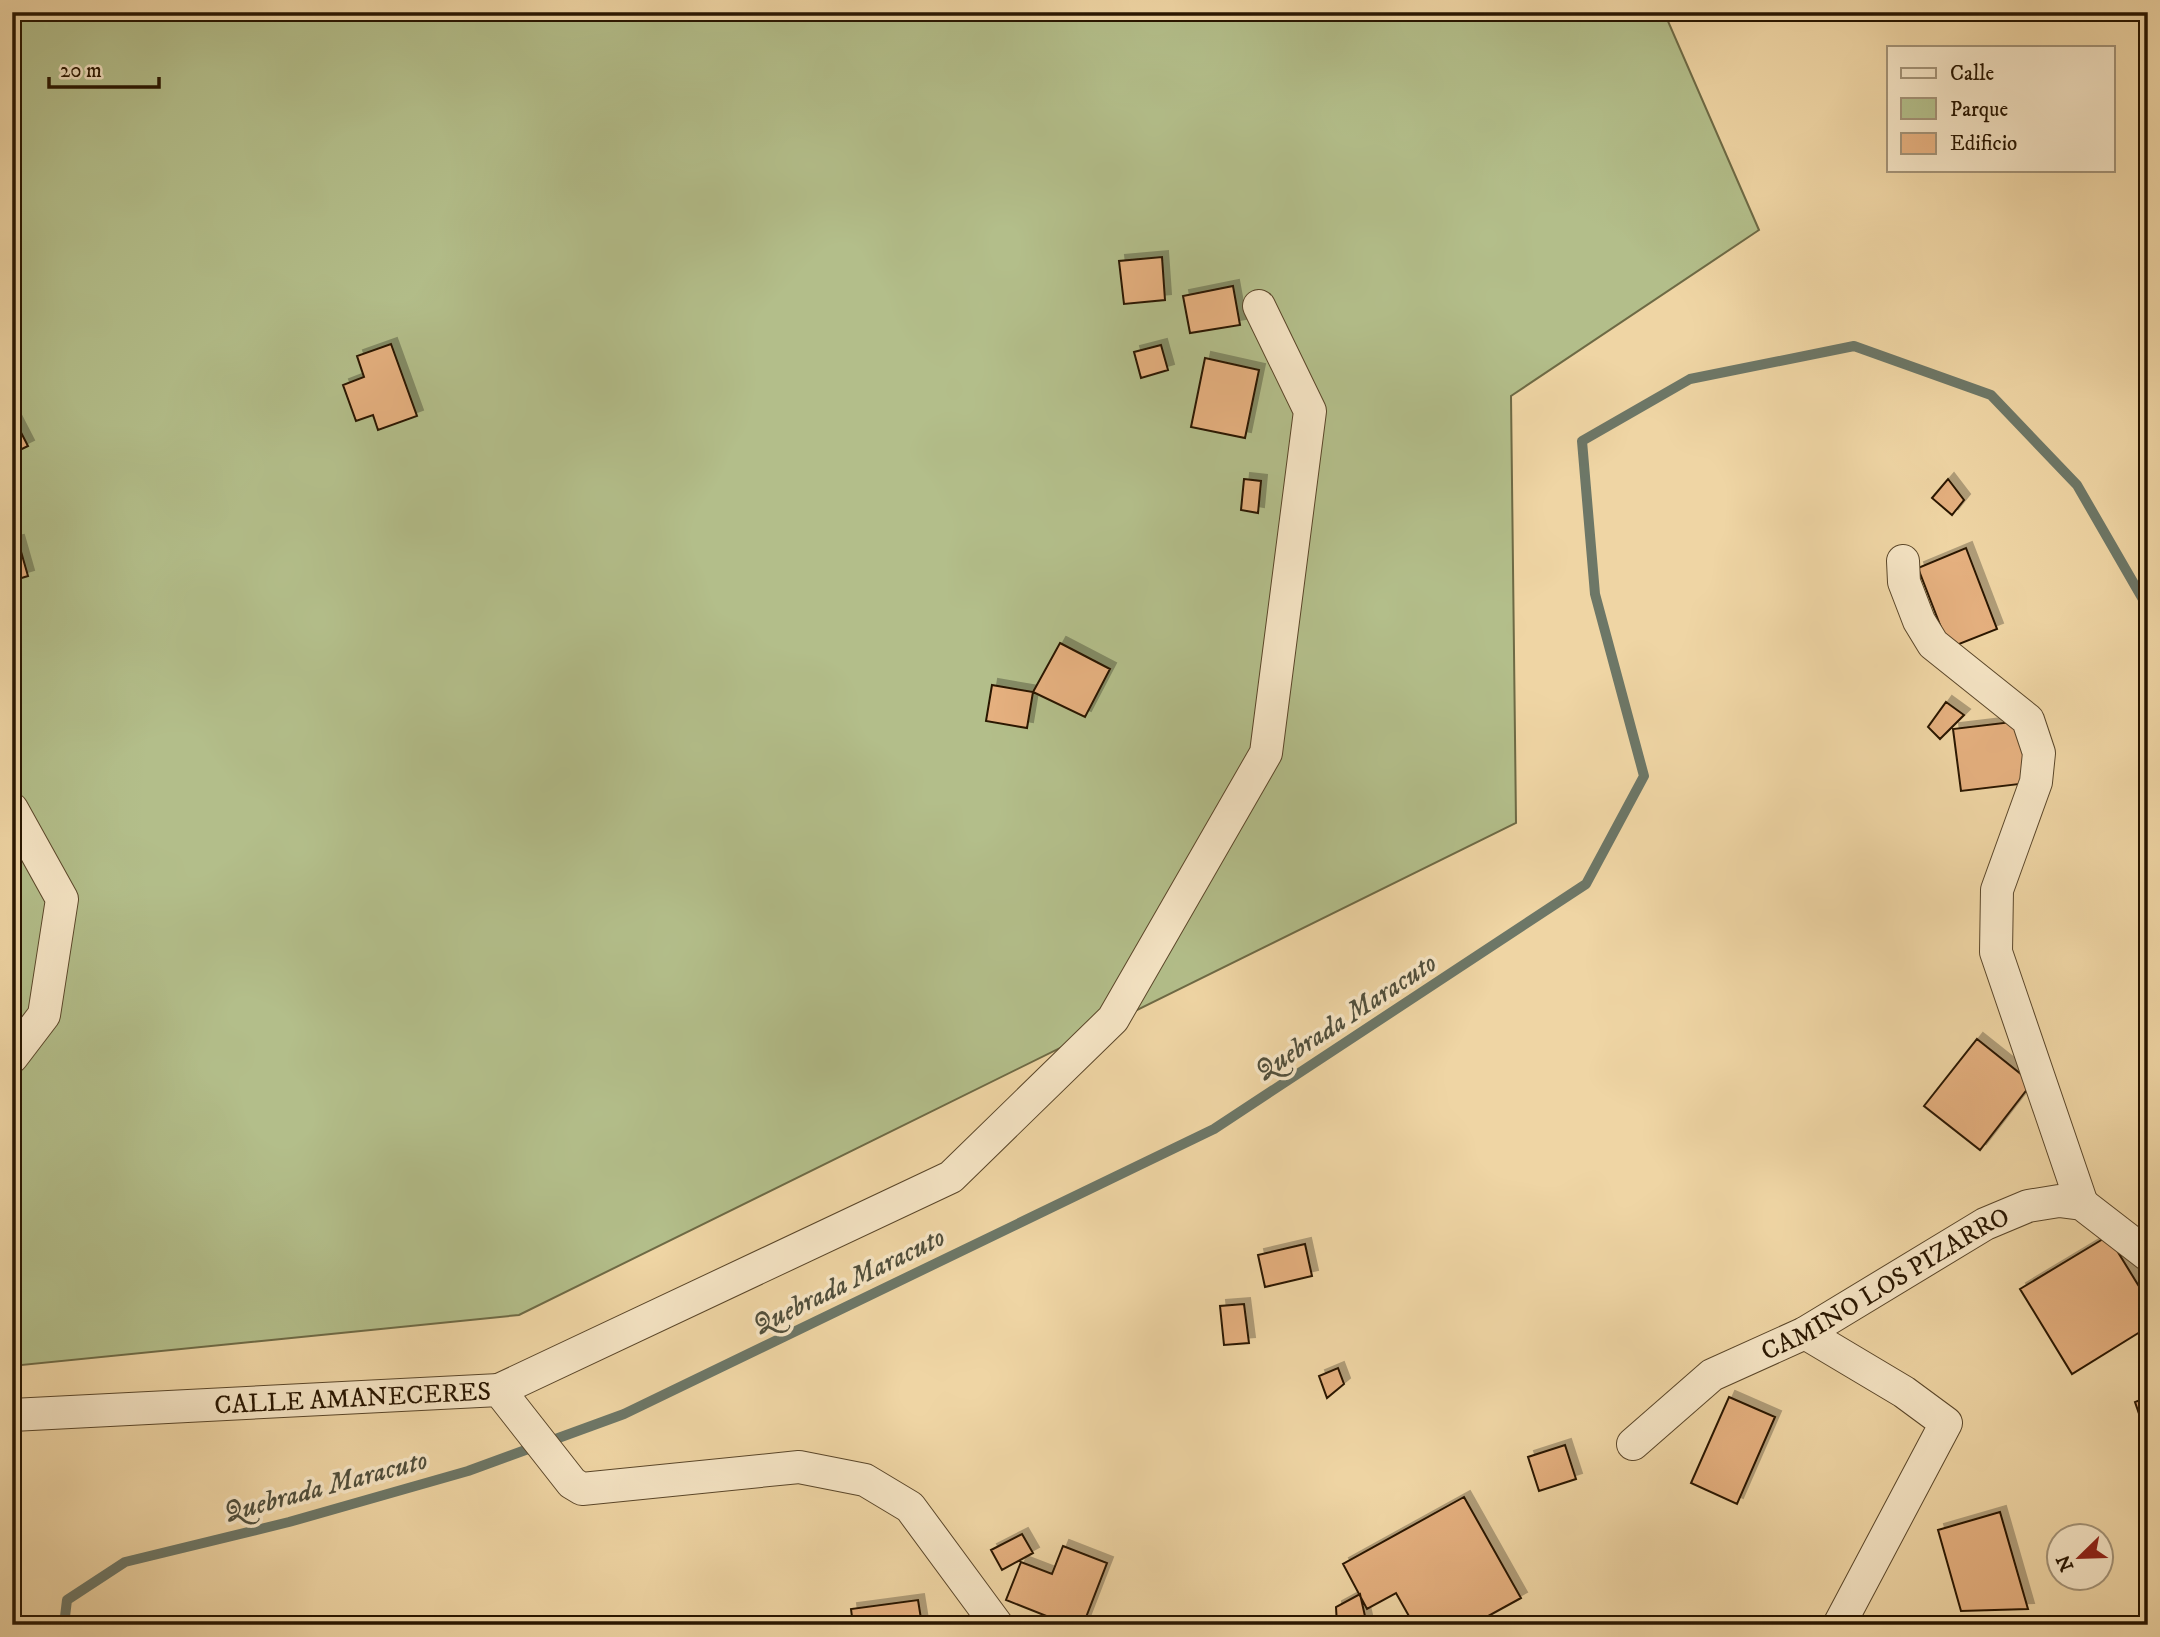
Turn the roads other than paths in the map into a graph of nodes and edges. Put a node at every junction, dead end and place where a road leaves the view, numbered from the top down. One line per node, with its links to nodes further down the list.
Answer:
1 (1259, 306): 8 (street)
2 (1903, 561): 5 (street)
3 (12, 808): 4 (street)
4 (12, 1057)
5 (2082, 1204): 6 (street); 7 (street, CAMINO LOS PIZARRO)
6 (2148, 1255)
7 (1805, 1333): 10 (street, CAMINO LOS PIZARRO); 12 (street)
8 (499, 1390): 9 (street, CALLE AMANECERES); 11 (street, CALLE AMANECERES)
9 (12, 1415)
10 (1633, 1444)
11 (997, 1625)
12 (1839, 1625)

